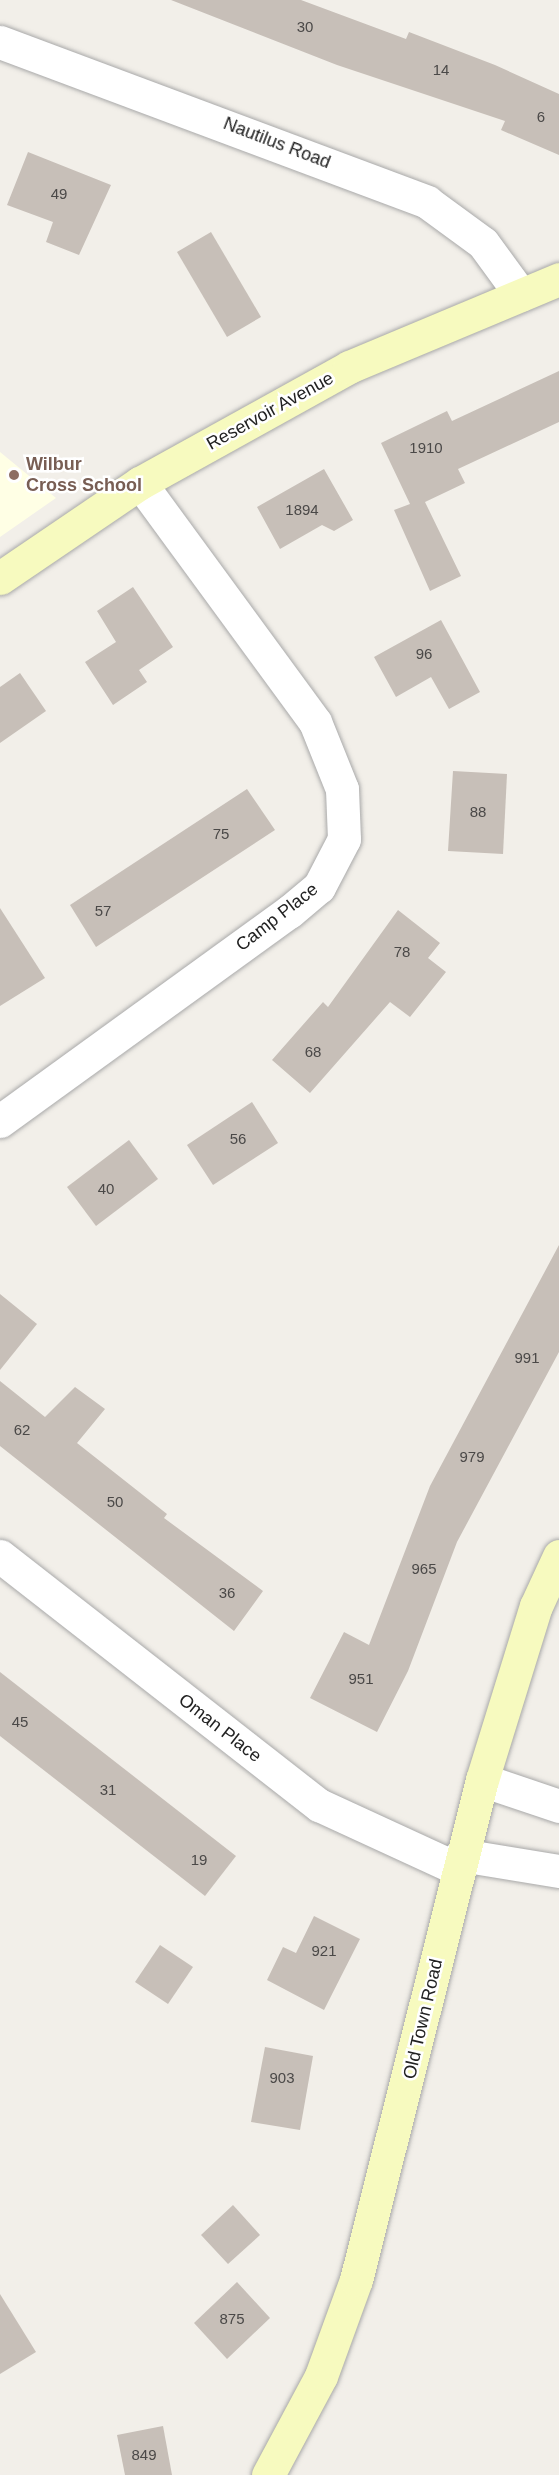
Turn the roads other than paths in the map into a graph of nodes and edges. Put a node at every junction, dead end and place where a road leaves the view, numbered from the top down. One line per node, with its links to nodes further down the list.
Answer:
1 (0, 42): 3 (street, Nautilus Road)
2 (559, 279): 3 (main road, Reservoir Avenue)
3 (521, 295): 4 (main road, Reservoir Avenue)
4 (140, 483): 5 (main road, Reservoir Avenue); 6 (street, Camp Place)
5 (0, 578)
6 (0, 1121)
7 (0, 1556): 11 (street, Oman Place)
8 (559, 1556): 9 (main road, Old Town Road)
9 (482, 1780): 10 (street); 11 (main road, Old Town Road)
10 (559, 1806)
11 (460, 1862): 12 (street, Oman Place); 13 (main road, Old Town Road)
12 (559, 1871)
13 (268, 2475)

